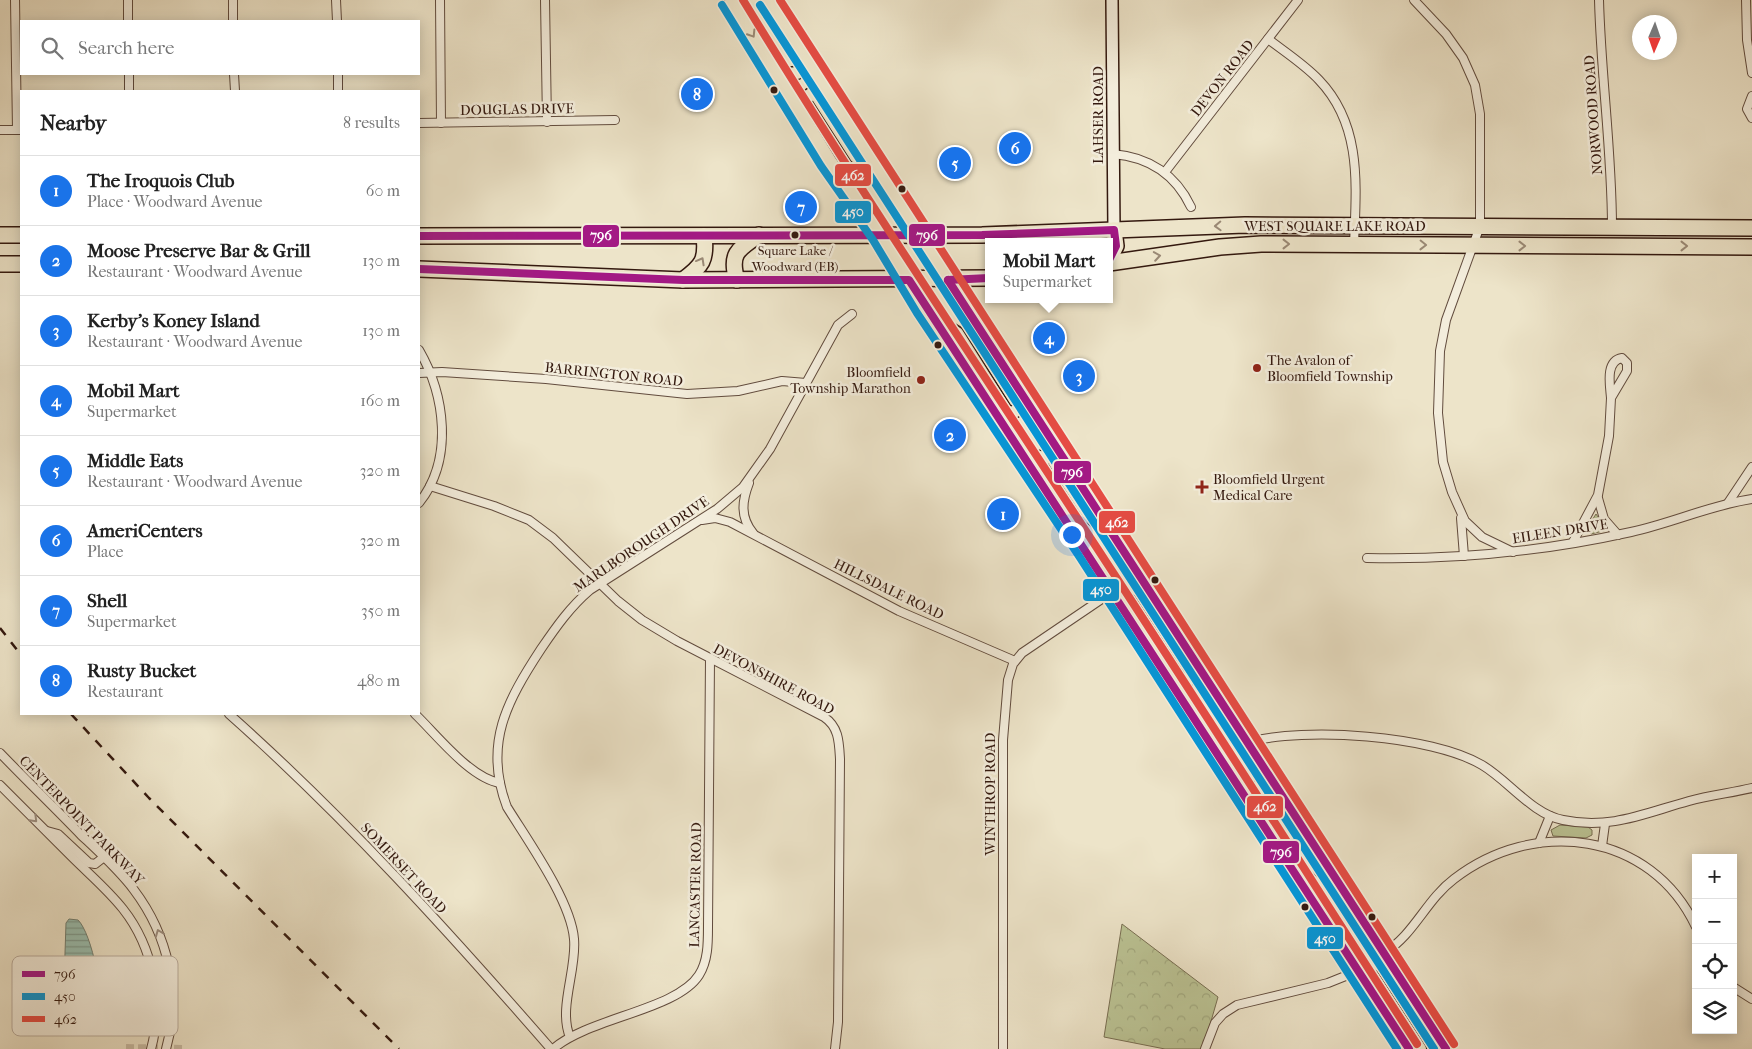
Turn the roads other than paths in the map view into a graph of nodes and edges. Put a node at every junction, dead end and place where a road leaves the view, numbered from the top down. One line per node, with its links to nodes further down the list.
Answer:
1 (15, 0): 35 (street)
2 (128, 0): 14 (street)
3 (233, 0): 15 (street)
4 (336, 0): 16 (street)
5 (440, 0): 33 (street)
6 (545, 0): 31 (street)
7 (731, 0): 19 (main road, one-way to 19)
8 (768, 0): 18 (main road)
9 (1112, 0): 36 (street, LAHSER ROAD)
10 (1298, 0): 17 (street, DEVON ROAD)
11 (1414, 0): 41 (street)
12 (1599, 0): 42 (street, NORWOOD ROAD)
13 (1746, 0): 20 (street)
14 (128, 20)
15 (233, 20)
16 (337, 20)
17 (1268, 39): 38 (street, DEVON ROAD); 40 (street)
18 (806, 59): 19 (main road); 37 (main road)
19 (774, 68): 28 (main road)
20 (1752, 73)
21 (129, 75): 24 (street)
22 (234, 75): 25 (street)
23 (338, 75): 26 (street)
24 (129, 90)
25 (234, 90)
26 (338, 90)
27 (1752, 96): 29 (street)
28 (798, 109): 37 (main road); 46 (main road)
29 (1752, 118)
30 (615, 120): 31 (street, DOUGLAS DRIVE)
31 (547, 122): 33 (street, DOUGLAS DRIVE)
32 (420, 123): 33 (street, DOUGLAS DRIVE)
33 (441, 123)
34 (0, 130): 35 (street)
35 (19, 130)
36 (1113, 154): 38 (street); 44 (street, LAHSER ROAD)
37 (877, 169): 47 (main road)
38 (1166, 172): 39 (street)
39 (1191, 207)
40 (1354, 226): 41 (highway, WEST SQUARE LAKE ROAD); 44 (highway, WEST SQUARE LAKE ROAD, one-way to 44); 51 (street)
41 (1480, 226): 42 (highway, WEST SQUARE LAKE ROAD); 52 (street)
42 (1612, 227): 43 (highway, WEST SQUARE LAKE ROAD)
43 (1752, 228)
44 (1114, 230): 47 (highway, WEST SQUARE LAKE ROAD); 55 (highway)
45 (10, 235): 54 (highway)
46 (881, 235): 47 (highway, WEST SQUARE LAKE ROAD); 50 (highway, WEST SQUARE LAKE ROAD); 63 (main road)
47 (919, 235): 64 (main road)
48 (420, 236): 49 (highway, WEST SQUARE LAKE ROAD)
49 (704, 236): 50 (highway, WEST SQUARE LAKE ROAD); 61 (highway, one-way to 49)
50 (759, 236): 62 (highway)
51 (1354, 244): 52 (highway, WEST SQUARE LAKE ROAD, one-way to 52); 57 (highway, WEST SQUARE LAKE ROAD, one-way to 51)
52 (1473, 246): 53 (highway, WEST SQUARE LAKE ROAD, one-way to 53); 81 (street)
53 (1752, 247)
54 (0, 248)
55 (1113, 253)
56 (1, 260): 58 (highway)
57 (1113, 261)
58 (20, 264)
59 (420, 269): 61 (highway)
60 (985, 278): 64 (highway)
61 (683, 280): 62 (highway)
62 (737, 280): 63 (highway)
63 (909, 280): 64 (highway); 66 (main road)
64 (948, 280): 71 (main road)
65 (852, 314): 70 (street, MARLBOROUGH DRIVE)
66 (932, 317): 71 (main road); 74 (main road)
67 (420, 352): 68 (street)
68 (429, 372): 69 (street, BARRINGTON ROAD); 70 (street, BARRINGTON ROAD); 76 (street)
69 (420, 373)
70 (806, 383): 75 (street, MARLBOROUGH DRIVE)
71 (1023, 395): 83 (main road)
72 (1611, 398): 77 (street)
73 (1752, 467): 80 (street)
74 (1031, 468): 83 (main road); 91 (main road)
75 (750, 478): 82 (street, MARLBOROUGH DRIVE); 84 (street)
76 (430, 486): 79 (street); 90 (street, DEVONSHIRE ROAD)
77 (1598, 495): 85 (street); 86 (street)
78 (1752, 499): 80 (street, EILEEN DRIVE)
79 (420, 501)
80 (1728, 503): 85 (street, EILEEN DRIVE)
81 (1460, 512): 87 (street); 88 (street)
82 (698, 521): 84 (street, HILLSDALE ROAD); 90 (street, MARLBOROUGH DRIVE)
83 (1113, 533): 94 (main road)
84 (754, 534): 93 (street, HILLSDALE ROAD)
85 (1618, 535): 86 (street, EILEEN DRIVE)
86 (1573, 542): 87 (street, EILEEN DRIVE)
87 (1513, 552): 88 (street, EILEEN DRIVE)
88 (1464, 556): 89 (street, EILEEN DRIVE)
89 (1367, 558)
90 (600, 584): 92 (street, DEVONSHIRE ROAD); 99 (street, MARLBOROUGH DRIVE)
91 (1112, 592): 93 (street); 94 (main road); 102 (main road)
92 (710, 658): 119 (street, LANCASTER ROAD); 124 (street, DEVONSHIRE ROAD)
93 (1015, 661): 125 (street, WINTHROP ROAD)
94 (1201, 669): 97 (main road)
95 (231, 715): 123 (street, SOMERSET ROAD)
96 (416, 715): 99 (street)
97 (1248, 742): 103 (street); 109 (main road)
98 (0, 753): 108 (street, CENTERPOINT PARKWAY)
99 (500, 783): 119 (street, MARLBOROUGH DRIVE)
100 (0, 785): 105 (street, one-way to 105)
101 (1752, 788): 104 (street)
102 (1247, 799): 109 (main road); 114 (main road)
103 (1550, 816): 104 (street); 106 (street)
104 (1605, 824): 107 (street)
105 (46, 831): 108 (street); 112 (street)
106 (1539, 843): 107 (street); 111 (street)
107 (1602, 846): 110 (street)
108 (104, 857): 113 (street, CENTERPOINT PARKWAY, one-way to 108)
109 (1344, 890): 111 (main road)
110 (1692, 920)
111 (1384, 953): 120 (main road)
112 (147, 956)
113 (167, 956)
114 (1358, 971): 126 (street); 127 (main road); 128 (main road)
115 (1736, 989): 116 (street)
116 (1752, 999)
117 (153, 1036): 121 (street)
118 (169, 1036): 122 (street, CENTERPOINT PARKWAY, one-way to 118)
119 (570, 1037): 123 (street, LANCASTER ROAD)
120 (1444, 1047)
121 (151, 1049)
122 (166, 1049)
123 (552, 1049)
124 (835, 1049)
125 (1003, 1049)
126 (1205, 1049)
127 (1409, 1049)
128 (1420, 1049)

